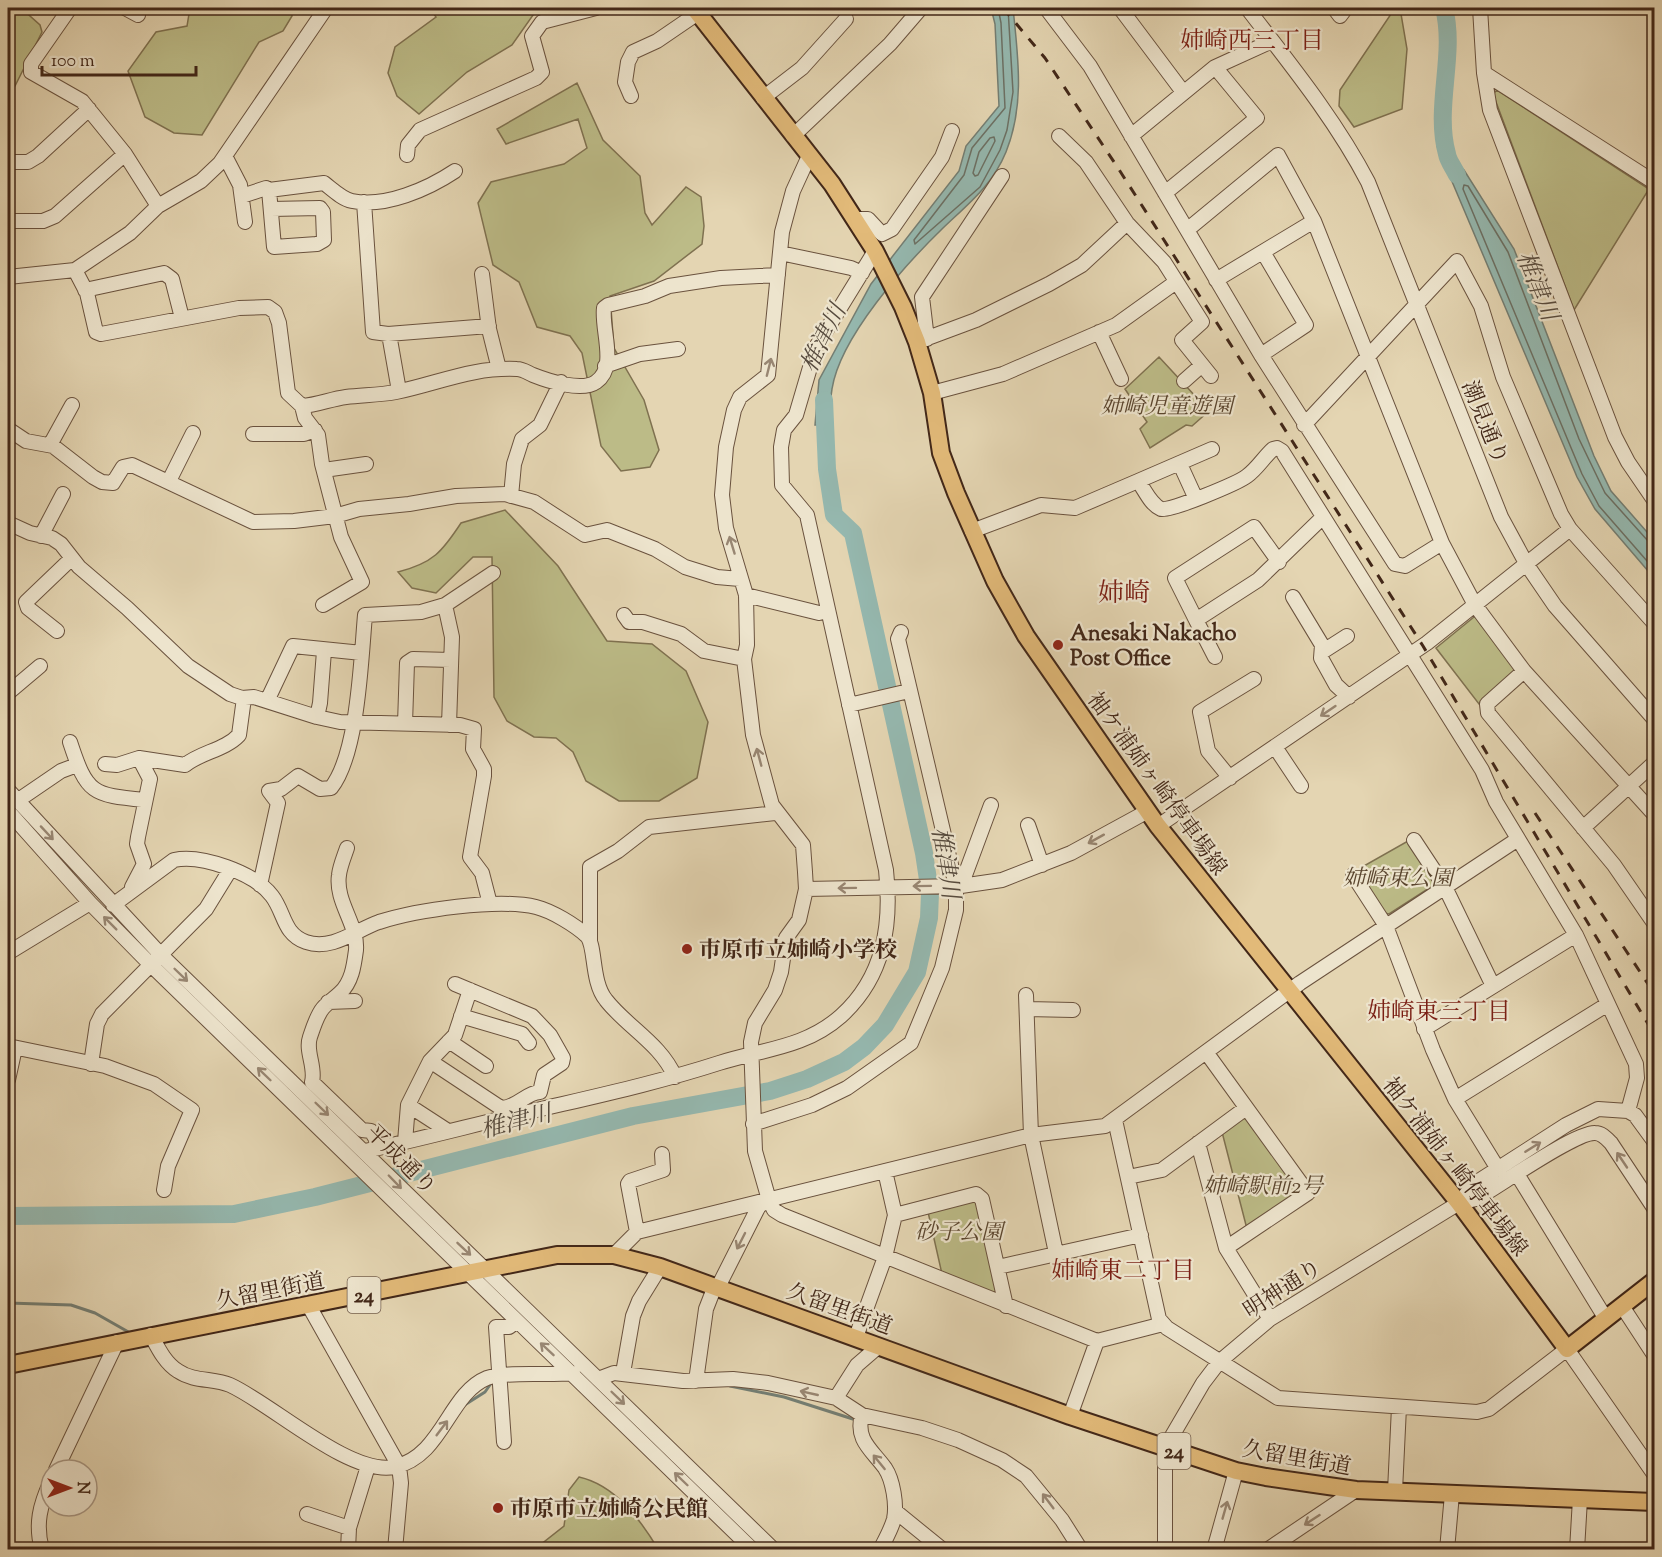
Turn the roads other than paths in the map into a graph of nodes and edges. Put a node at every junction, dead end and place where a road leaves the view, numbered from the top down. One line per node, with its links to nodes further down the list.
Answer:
1 (70, 8): 21 (street)
2 (125, 8): 13 (street)
3 (326, 8): 28 (street)
4 (596, 8): 27 (street)
5 (921, 8): 23 (street)
6 (1046, 8): 25 (street)
7 (1120, 8): 18 (street)
8 (1247, 8): 15 (street, 潮見通り)
9 (1334, 8): 10 (street)
10 (1346, 8)
11 (1480, 8): 17 (street)
12 (696, 10): 19 (street); 20 (main road, 袖ケ浦姉ヶ崎停車場線)
13 (138, 15)
14 (846, 19): 20 (street)
15 (1272, 40): 16 (street); 57 (street, 潮見通り)
16 (1215, 67): 18 (street); 35 (street)
17 (1484, 74): 33 (street); 92 (street)
18 (1183, 92): 25 (street)
19 (631, 96)
20 (763, 98): 23 (main road, 袖ケ浦姉ヶ崎停車場線)
21 (88, 109): 26 (street); 30 (street)
22 (952, 131): 40 (street)
23 (793, 136): 29 (main road, 袖ケ浦姉ヶ崎停車場線)
24 (1059, 136): 44 (street)
25 (1131, 136): 35 (street)
26 (125, 154): 38 (street); 41 (street)
27 (407, 155)
28 (225, 156): 36 (street); 38 (street)
29 (809, 156): 40 (main road, 袖ケ浦姉ヶ崎停車場線); 48 (street)
30 (8, 162)
31 (455, 171): 37 (street)
32 (1002, 176): 62 (street)
33 (1654, 182)
34 (269, 190): 36 (street); 37 (street); 39 (street)
35 (1165, 193): 45 (street)
36 (242, 196): 43 (street)
37 (364, 202): 61 (street)
38 (158, 206): 49 (street)
39 (271, 209): 39 (street)
40 (856, 219): 46 (main road, 袖ケ浦姉ヶ崎停車場線)
41 (8, 221)
42 (1314, 221): 45 (street); 47 (street); 65 (street)
43 (245, 222)
44 (1127, 223): 55 (street); 62 (street)
45 (1187, 231): 54 (street)
46 (875, 251): 50 (street); 62 (main road, 袖ケ浦姉ヶ崎停車場線)
47 (1263, 252): 54 (street); 64 (street)
48 (780, 253): 50 (street); 52 (street)
49 (75, 270): 53 (street); 56 (street)
50 (862, 273): 110 (street)
51 (482, 274): 59 (street)
52 (778, 275): 67 (street); 104 (street, one-way to 52)
53 (8, 277)
54 (1216, 280): 64 (street)
55 (1176, 282): 60 (street); 66 (street)
56 (86, 290): 58 (street); 58 (street)
57 (1417, 304): 65 (street); 96 (street); 102 (street, 潮見通り)
58 (182, 318): 76 (street)
59 (489, 326): 61 (street); 68 (street)
60 (1099, 332): 70 (street); 74 (street)
61 (389, 334): 73 (street)
62 (922, 340): 74 (main road, 袖ケ浦姉ヶ崎停車場線)
63 (678, 349): 67 (street)
64 (1261, 355): 77 (street)
65 (1369, 356): 77 (street); 99 (street)
66 (1202, 365): 69 (street); 71 (street)
67 (605, 366): 72 (street)
68 (499, 369): 72 (street); 73 (street)
69 (1211, 376)
70 (1121, 379)
71 (1184, 381)
72 (561, 382): 90 (street)
73 (399, 391): 76 (street)
74 (932, 393): 97 (main road, 袖ケ浦姉ヶ崎停車場線)
75 (72, 405): 82 (street)
76 (302, 406): 79 (street)
77 (1304, 425): 99 (street)
78 (8, 429): 82 (street)
79 (315, 430): 81 (street); 86 (street)
80 (194, 433): 87 (street)
81 (253, 434)
82 (50, 445): 87 (street)
83 (1212, 449): 85 (street)
84 (366, 464): 86 (street)
85 (1180, 464): 88 (street); 91 (street)
86 (324, 470): 93 (street)
87 (169, 480): 93 (street)
88 (1138, 481): 91 (street); 97 (street)
89 (63, 494): 98 (street)
90 (512, 496): 93 (street); 104 (street)
91 (1196, 498): 94 (street)
92 (1654, 500)
93 (335, 516): 107 (street)
94 (1323, 517): 101 (street); 121 (street)
95 (8, 523): 98 (street)
96 (1570, 530): 102 (street); 113 (street)
97 (972, 531): 150 (main road, 袖ケ浦姉ヶ崎停車場線)
98 (41, 536): 100 (street)
99 (1443, 543): 109 (street)
100 (72, 558): 114 (street); 130 (street)
101 (1279, 562): 112 (street); 112 (street)
102 (1527, 565): 109 (street); 134 (street, 潮見通り)
103 (493, 573): 108 (street)
104 (740, 579): 105 (street)
105 (746, 595): 110 (street); 122 (street)
106 (1293, 597): 118 (street)
107 (323, 605)
108 (445, 605): 119 (street); 123 (street)
109 (1475, 605): 121 (street); 125 (street)
110 (828, 611): 132 (street)
111 (624, 615): 122 (street)
112 (1196, 620): 120 (street)
113 (1654, 623)
114 (57, 632)
115 (901, 632): 127 (street)
116 (1347, 636): 118 (street)
117 (324, 651): 119 (street); 131 (street); 133 (street)
118 (1322, 652): 129 (street)
119 (362, 653): 135 (street)
120 (1210, 653)
121 (1411, 655): 129 (street); 156 (street)
122 (744, 659): 151 (street, one-way to 122)
123 (451, 660): 136 (street); 137 (street)
124 (40, 666): 128 (street)
125 (1524, 671): 146 (street); 155 (street)
126 (1254, 680): 144 (street)
127 (909, 691): 132 (street); 163 (street)
128 (8, 693)
129 (1349, 697): 139 (street, one-way to 139)
130 (244, 698): 131 (street); 140 (street)
131 (267, 701): 133 (street)
132 (849, 705): 164 (street)
133 (317, 717): 135 (street)
134 (1654, 719)
135 (353, 722): 136 (street); 162 (street)
136 (405, 724): 137 (street)
137 (449, 725): 170 (street)
138 (70, 742): 143 (street)
139 (1275, 747): 144 (street); 145 (street)
140 (139, 758): 142 (street); 147 (street)
141 (1654, 763): 146 (street)
142 (105, 764)
143 (77, 765): 147 (street); 148 (street)
144 (1230, 778): 154 (street)
145 (1301, 786)
146 (1629, 786): 152 (street); 155 (street)
147 (145, 800): 167 (street)
148 (11, 801): 168 (street, 平成通り); 169 (street, 平成通り, one-way to 169)
149 (991, 805): 163 (street)
150 (1148, 811): 154 (main road, 袖ケ浦姉ヶ崎停車場線); 159 (street, one-way to 159)
151 (775, 813): 166 (street); 175 (street)
152 (1654, 814)
153 (1028, 825): 159 (street)
154 (1158, 826): 181 (main road, 袖ケ浦姉ヶ崎停車場線)
155 (1583, 828): 171 (street)
156 (1518, 839): 165 (street); 174 (street)
157 (1414, 840): 165 (street)
158 (347, 848): 173 (street)
159 (1042, 865): 163 (street)
160 (230, 870): 162 (street); 167 (street); 177 (street)
161 (1353, 875): 172 (street)
162 (260, 885): 173 (street)
163 (958, 886): 164 (street, one-way to 164); 205 (street)
164 (888, 887): 166 (street, one-way to 166); 192 (street)
165 (1444, 887): 172 (street); 179 (street)
166 (806, 888): 192 (street)
167 (130, 892): 169 (street)
168 (90, 903): 176 (street); 177 (street, 平成通り, one-way to 168)
169 (113, 904): 177 (street, 平成通り)
170 (490, 904): 173 (street); 175 (street)
171 (1654, 923)
172 (1386, 926): 181 (street); 187 (street)
173 (354, 934): 183 (street)
174 (1576, 935): 179 (street); 184 (street)
175 (590, 941): 196 (street)
176 (8, 953)
177 (156, 960): 194 (street); 211 (street, 平成通り, one-way to 211); 231 (street, 平成通り, one-way to 177)
178 (455, 984): 180 (street)
179 (1493, 986): 187 (street)
180 (470, 990): 186 (street); 198 (street)
181 (1288, 992): 191 (street); 219 (main road, 袖ケ浦姉ヶ崎停車場線)
182 (356, 1001): 183 (street)
183 (328, 1002): 211 (street)
184 (1608, 1004): 199 (street); 203 (street)
185 (1073, 1010): 207 (street)
186 (461, 1016): 188 (street); 189 (street)
187 (1424, 1029): 199 (street)
188 (449, 1041): 193 (street); 195 (street)
189 (529, 1043)
190 (11, 1047): 194 (street); 197 (street)
191 (1206, 1052): 202 (street); 204 (street)
192 (750, 1056): 196 (street); 205 (street)
193 (430, 1061): 198 (street); 200 (street)
194 (91, 1064): 217 (street)
195 (486, 1066)
196 (675, 1077): 201 (street)
197 (8, 1080)
198 (540, 1092): 201 (street)
199 (1455, 1099): 213 (street)
200 (408, 1105): 206 (street); 209 (street)
201 (549, 1107): 206 (street)
202 (1246, 1108): 210 (street); 224 (street)
203 (1628, 1111): 208 (street); 213 (street, 明神通り, one-way to 203)
204 (1115, 1120): 207 (street); 216 (street)
205 (753, 1124): 218 (street)
206 (448, 1131): 209 (street)
207 (1031, 1135): 214 (street); 225 (street)
208 (1654, 1141)
209 (405, 1142): 211 (street)
210 (1198, 1143): 216 (street); 224 (street)
211 (372, 1151): 230 (street, 平成通り, one-way to 230)
212 (662, 1154): 222 (street)
213 (1498, 1169): 219 (street, 明神通り)
214 (885, 1171): 218 (street); 221 (street)
215 (1517, 1174): 219 (street, 明神通り); 220 (street, 明神通り, one-way to 215); 238 (street)
216 (1128, 1177): 223 (street)
217 (164, 1190)
218 (770, 1200): 222 (street); 227 (street); 233 (street, one-way to 233)
219 (1459, 1203): 237 (street, 明神通り); 246 (main road, 袖ケ浦姉ヶ崎停車場線)
220 (1654, 1208)
221 (895, 1215): 227 (street); 229 (street)
222 (637, 1232): 226 (street)
223 (1141, 1235): 225 (street); 240 (street)
224 (1226, 1248): 237 (street)
225 (1056, 1253): 229 (street)
226 (614, 1255): 228 (main road, 久留里街道 / 24); 230 (main road, 久留里街道 / 24)
227 (885, 1257): 235 (street); 242 (street)
228 (660, 1267): 233 (main road, 久留里街道 / 24); 251 (street)
229 (998, 1267): 235 (street)
230 (487, 1270): 231 (main road, 久留里街道 / 24); 254 (street, 平成通り)
231 (470, 1273): 234 (main road, 久留里街道 / 24); 239 (street, 平成通り)
232 (1654, 1281): 236 (main road)
233 (717, 1287): 242 (main road, 久留里街道 / 24); 253 (street)
234 (309, 1306): 241 (main road, 久留里街道 / 24); 263 (street)
235 (1006, 1306): 243 (street)
236 (1622, 1306): 238 (main road); 247 (street)
237 (1270, 1319): 248 (street, 明神通り)
238 (1606, 1319): 246 (main road)
239 (517, 1321): 250 (street, 平成通り, one-way to 239); 252 (street)
240 (1163, 1324): 243 (street); 248 (street)
241 (151, 1335): 244 (main road, 久留里街道 / 24); 262 (street)
242 (856, 1337): 245 (main road, 久留里街道 / 24)
243 (1097, 1341): 258 (street)
244 (117, 1342): 249 (main road, 久留里街道 / 24); 261 (street)
245 (879, 1346): 255 (street); 258 (main road, 久留里街道 / 24)
246 (1567, 1349): 256 (street); 265 (street)
247 (1654, 1354)
248 (1219, 1362): 256 (street); 260 (street, 明神通り)
249 (8, 1365)
250 (573, 1373): 252 (street); 254 (street, 平成通り)
251 (623, 1373): 253 (street); 254 (street)
252 (499, 1376): 259 (street); 263 (street, one-way to 252)
253 (696, 1381): 255 (street, one-way to 253)
254 (594, 1384): 278 (street, 平成通り, one-way to 254); 279 (street, 平成通り, one-way to 279)
255 (836, 1398): 257 (street)
256 (1399, 1407): 267 (street)
257 (862, 1415): 271 (street, one-way to 257); 282 (street, one-way to 257)
258 (1070, 1416): 260 (main road, 久留里街道 / 24)
259 (504, 1442)
260 (1165, 1448): 264 (main road, 久留里街道 / 24); 283 (street)
261 (62, 1458)
262 (368, 1466): 263 (street); 274 (street)
263 (399, 1466): 277 (street)
264 (1236, 1471): 266 (main road, 久留里街道 / 24); 284 (street, one-way to 264)
265 (1654, 1474)
266 (1356, 1490): 267 (main road, 久留里街道 / 24); 285 (street, one-way to 285)
267 (1395, 1491): 268 (main road, 久留里街道 / 24)
268 (1452, 1494): 269 (main road, 久留里街道 / 24); 286 (street)
269 (1580, 1499): 270 (main road, 久留里街道 / 24); 287 (street)
270 (1654, 1502)
271 (894, 1511): 280 (street); 281 (street)
272 (39, 1512): 275 (street)
273 (307, 1514): 274 (street)
274 (349, 1528): 276 (street)
275 (42, 1550)
276 (348, 1550)
277 (395, 1550)
278 (753, 1550)
279 (774, 1550)
280 (880, 1550)
281 (943, 1550)
282 (1081, 1550)
283 (1165, 1550)
284 (1214, 1550)
285 (1267, 1550)
286 (1447, 1550)
287 (1577, 1550)

